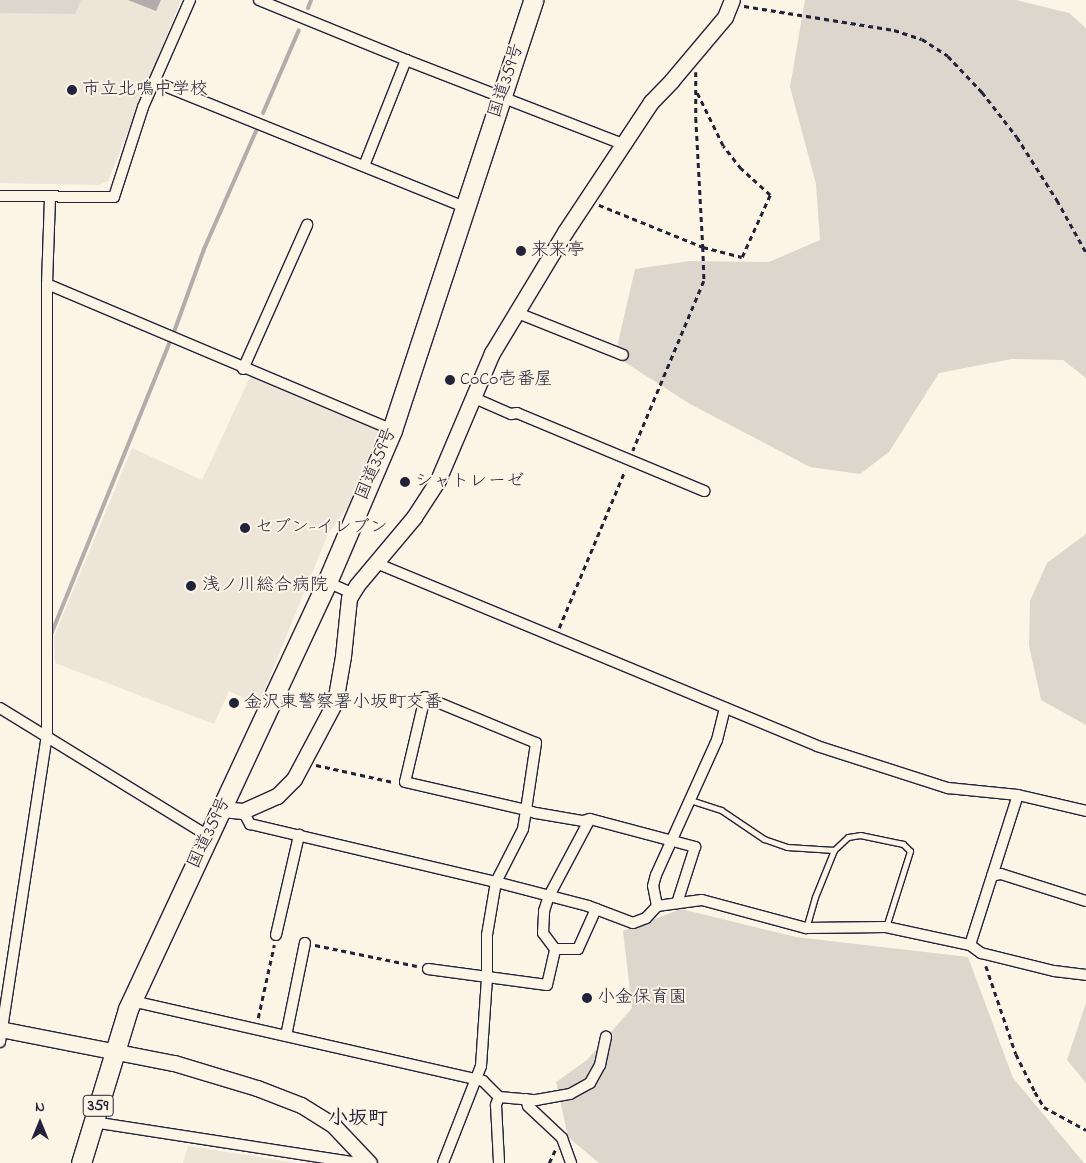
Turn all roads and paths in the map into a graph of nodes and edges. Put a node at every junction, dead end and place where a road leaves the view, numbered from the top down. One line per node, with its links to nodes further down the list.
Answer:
1 (190, 0): 7 (street)
2 (259, 0): 6 (street)
3 (533, 0): 9 (highway, 国道359号 / 359)
4 (731, 2): 5 (street); 18 (path)
5 (692, 56): 8 (path); 10 (street)
6 (406, 60): 9 (street); 11 (street)
7 (155, 82): 11 (street); 13 (street)
8 (696, 91): 17 (path); 17 (path)
9 (501, 96): 10 (street); 15 (highway, 国道359号 / 359)
10 (623, 144): 14 (street)
11 (364, 166): 15 (street)
12 (0, 196): 13 (street)
13 (50, 196): 19 (street)
14 (586, 200): 17 (path); 20 (street)
15 (465, 207): 24 (highway, 国道359号 / 359)
16 (307, 225): 22 (street)
17 (703, 247): 25 (path)
18 (1086, 252)
19 (47, 284): 22 (street); 33 (street)
20 (515, 312): 21 (street); 23 (street)
21 (623, 355)
22 (243, 369): 24 (street)
23 (472, 397): 25 (street); 27 (street)
24 (392, 430): 28 (highway, 国道359号 / 359)
25 (630, 459): 26 (street); 30 (path)
26 (704, 490)
27 (376, 563): 29 (street); 30 (street)
28 (327, 582): 29 (street); 38 (highway, 国道359号 / 359)
29 (352, 593): 34 (street)
30 (555, 638): 32 (street)
31 (0, 708): 33 (street)
32 (725, 708): 36 (street); 37 (street)
33 (47, 736): 44 (street); 66 (street)
34 (304, 762): 35 (path); 40 (street)
35 (405, 782): 39 (street); 39 (street)
36 (1018, 796): 41 (street); 47 (street)
37 (690, 800): 45 (street); 46 (lane)
38 (221, 809): 40 (street); 44 (highway, 国道359号 / 359)
39 (526, 810): 42 (street); 48 (street)
40 (243, 811): 43 (street)
41 (1086, 811)
42 (590, 819): 45 (street); 49 (street)
43 (300, 835): 48 (street); 56 (street)
44 (208, 836): 64 (highway, 国道359号 / 359)
45 (671, 841): 51 (street); 52 (street)
46 (834, 850): 54 (lane); 55 (lane)
47 (992, 876): 50 (street); 58 (street)
48 (496, 882): 49 (street); 63 (street)
49 (550, 896): 53 (street); 59 (street)
50 (1086, 901)
51 (677, 903): 52 (street); 55 (street)
52 (657, 906): 53 (street)
53 (596, 909): 59 (street)
54 (886, 927): 55 (street); 58 (street)
55 (806, 928)
56 (276, 935): 65 (path)
57 (305, 943): 61 (path); 67 (street)
58 (970, 946): 60 (street)
59 (555, 949): 63 (street)
60 (981, 953): 62 (street); 74 (path)
61 (428, 969): 63 (street)
62 (1086, 975)
63 (487, 978): 70 (street)
64 (132, 1001): 65 (street); 69 (highway, 国道359号 / 359)
65 (256, 1030): 67 (street)
66 (1, 1033): 69 (street)
67 (286, 1036): 70 (street)
68 (606, 1036): 72 (street)
69 (115, 1050): 73 (highway, 国道359号 / 359); 77 (street)
70 (476, 1079): 71 (street); 78 (street)
71 (498, 1097): 72 (street); 79 (street)
72 (526, 1099): 80 (street)
73 (93, 1122): 75 (highway, 国道359号 / 359); 76 (street)
74 (1086, 1130)
75 (81, 1163)
76 (358, 1163)
77 (369, 1163)
78 (443, 1163)
79 (499, 1163)
80 (571, 1163)

